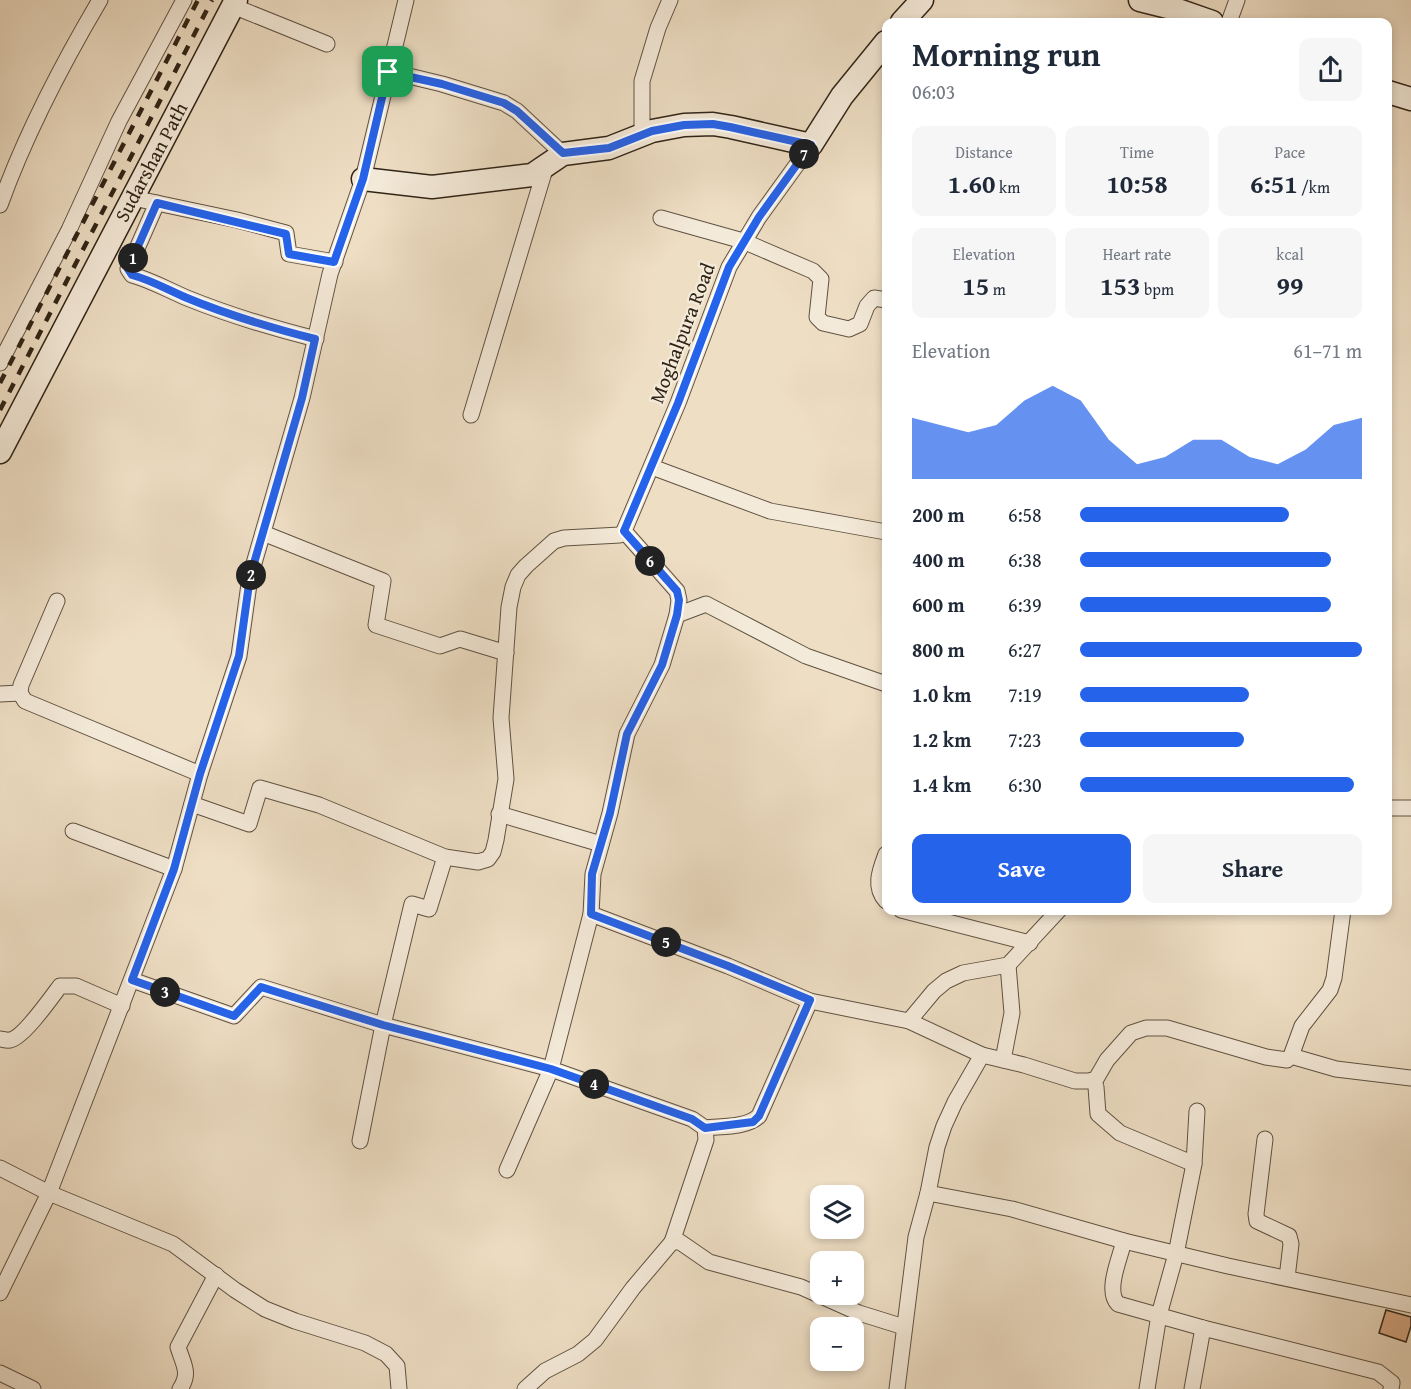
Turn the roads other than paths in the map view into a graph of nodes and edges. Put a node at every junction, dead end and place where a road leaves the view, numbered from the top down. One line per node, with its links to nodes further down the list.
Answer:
1 (100, 0): 23 (street)
2 (184, 0): 31 (street)
3 (406, 0): 14 (street)
4 (670, 0): 17 (street)
5 (922, 0): 9 (street)
6 (1140, 0): 10 (street)
7 (1237, 0): 11 (street)
8 (235, 3): 12 (street); 21 (street, Sudarshan Path)
9 (906, 18)
10 (1201, 18)
11 (1230, 18)
12 (327, 44)
13 (882, 47): 18 (street)
14 (388, 72): 19 (street); 20 (street)
15 (1392, 93): 16 (street)
16 (1411, 99)
17 (642, 136): 18 (street); 19 (street)
18 (811, 145): 27 (street, Moghalpura Road)
19 (554, 160): 20 (street); 32 (street)
20 (363, 179): 28 (street)
21 (133, 198): 22 (street); 25 (street, Sudarshan Path)
22 (157, 203): 26 (street); 28 (street)
23 (0, 205)
24 (661, 218): 27 (street)
25 (114, 234): 26 (street); 33 (street, Sudarshan Path)
26 (140, 241): 30 (street)
27 (743, 241): 29 (street); 34 (street, Moghalpura Road)
28 (334, 262): 30 (street)
29 (882, 299)
30 (315, 339): 37 (street)
31 (0, 363)
32 (471, 415)
33 (0, 452)
34 (652, 467): 35 (street, Moghalpura Road); 36 (street)
35 (628, 524): 39 (street); 40 (street)
36 (882, 531)
37 (263, 533): 40 (street); 44 (street)
38 (57, 601): 42 (street)
39 (677, 615): 41 (street); 50 (street)
40 (506, 653): 48 (street)
41 (882, 683)
42 (20, 693): 43 (street); 44 (street)
43 (0, 694)
44 (200, 774): 45 (street)
45 (192, 804): 51 (street); 53 (street)
46 (1392, 808): 47 (street)
47 (1411, 808)
48 (500, 814): 50 (street); 51 (street)
49 (73, 831): 53 (street)
50 (601, 844): 55 (street)
51 (445, 857): 65 (street)
52 (882, 865): 54 (street)
53 (174, 869): 61 (street)
54 (882, 896)
55 (591, 914): 62 (street); 70 (street)
56 (921, 915): 59 (street)
57 (1055, 915): 59 (street)
58 (1343, 915): 68 (street)
59 (1030, 943): 60 (street)
60 (1008, 965): 64 (street); 69 (street)
61 (132, 980): 63 (street); 65 (street)
62 (810, 1000): 64 (street); 74 (street)
63 (122, 1006): 66 (street); 80 (street)
64 (909, 1021): 67 (street)
65 (383, 1025): 70 (street); 76 (street)
66 (0, 1039)
67 (982, 1055): 69 (street); 81 (street)
68 (1291, 1056): 69 (street); 71 (street)
69 (1003, 1060)
70 (551, 1069): 74 (street); 79 (street)
71 (1411, 1078)
72 (1096, 1087): 77 (street)
73 (1197, 1111): 77 (street)
74 (705, 1128): 83 (street)
75 (1265, 1139): 86 (street)
76 (360, 1141)
77 (1194, 1164): 84 (street)
78 (0, 1167): 80 (street)
79 (507, 1170)
80 (50, 1193): 85 (street); 87 (street)
81 (928, 1193): 82 (street); 90 (street)
82 (1124, 1241): 84 (street); 89 (street)
83 (672, 1242): 90 (street); 96 (street)
84 (1176, 1254): 86 (street); 89 (street)
85 (216, 1275): 94 (street); 95 (street)
86 (1287, 1278): 88 (street)
87 (0, 1293)
88 (1411, 1305)
89 (1159, 1315): 91 (street); 98 (street)
90 (904, 1327): 97 (street)
91 (1203, 1328): 99 (street); 100 (street)
92 (0, 1373): 93 (street)
93 (33, 1389)
94 (180, 1389)
95 (399, 1389)
96 (525, 1389)
97 (897, 1389)
98 (1147, 1389)
99 (1192, 1389)
100 (1391, 1389)

